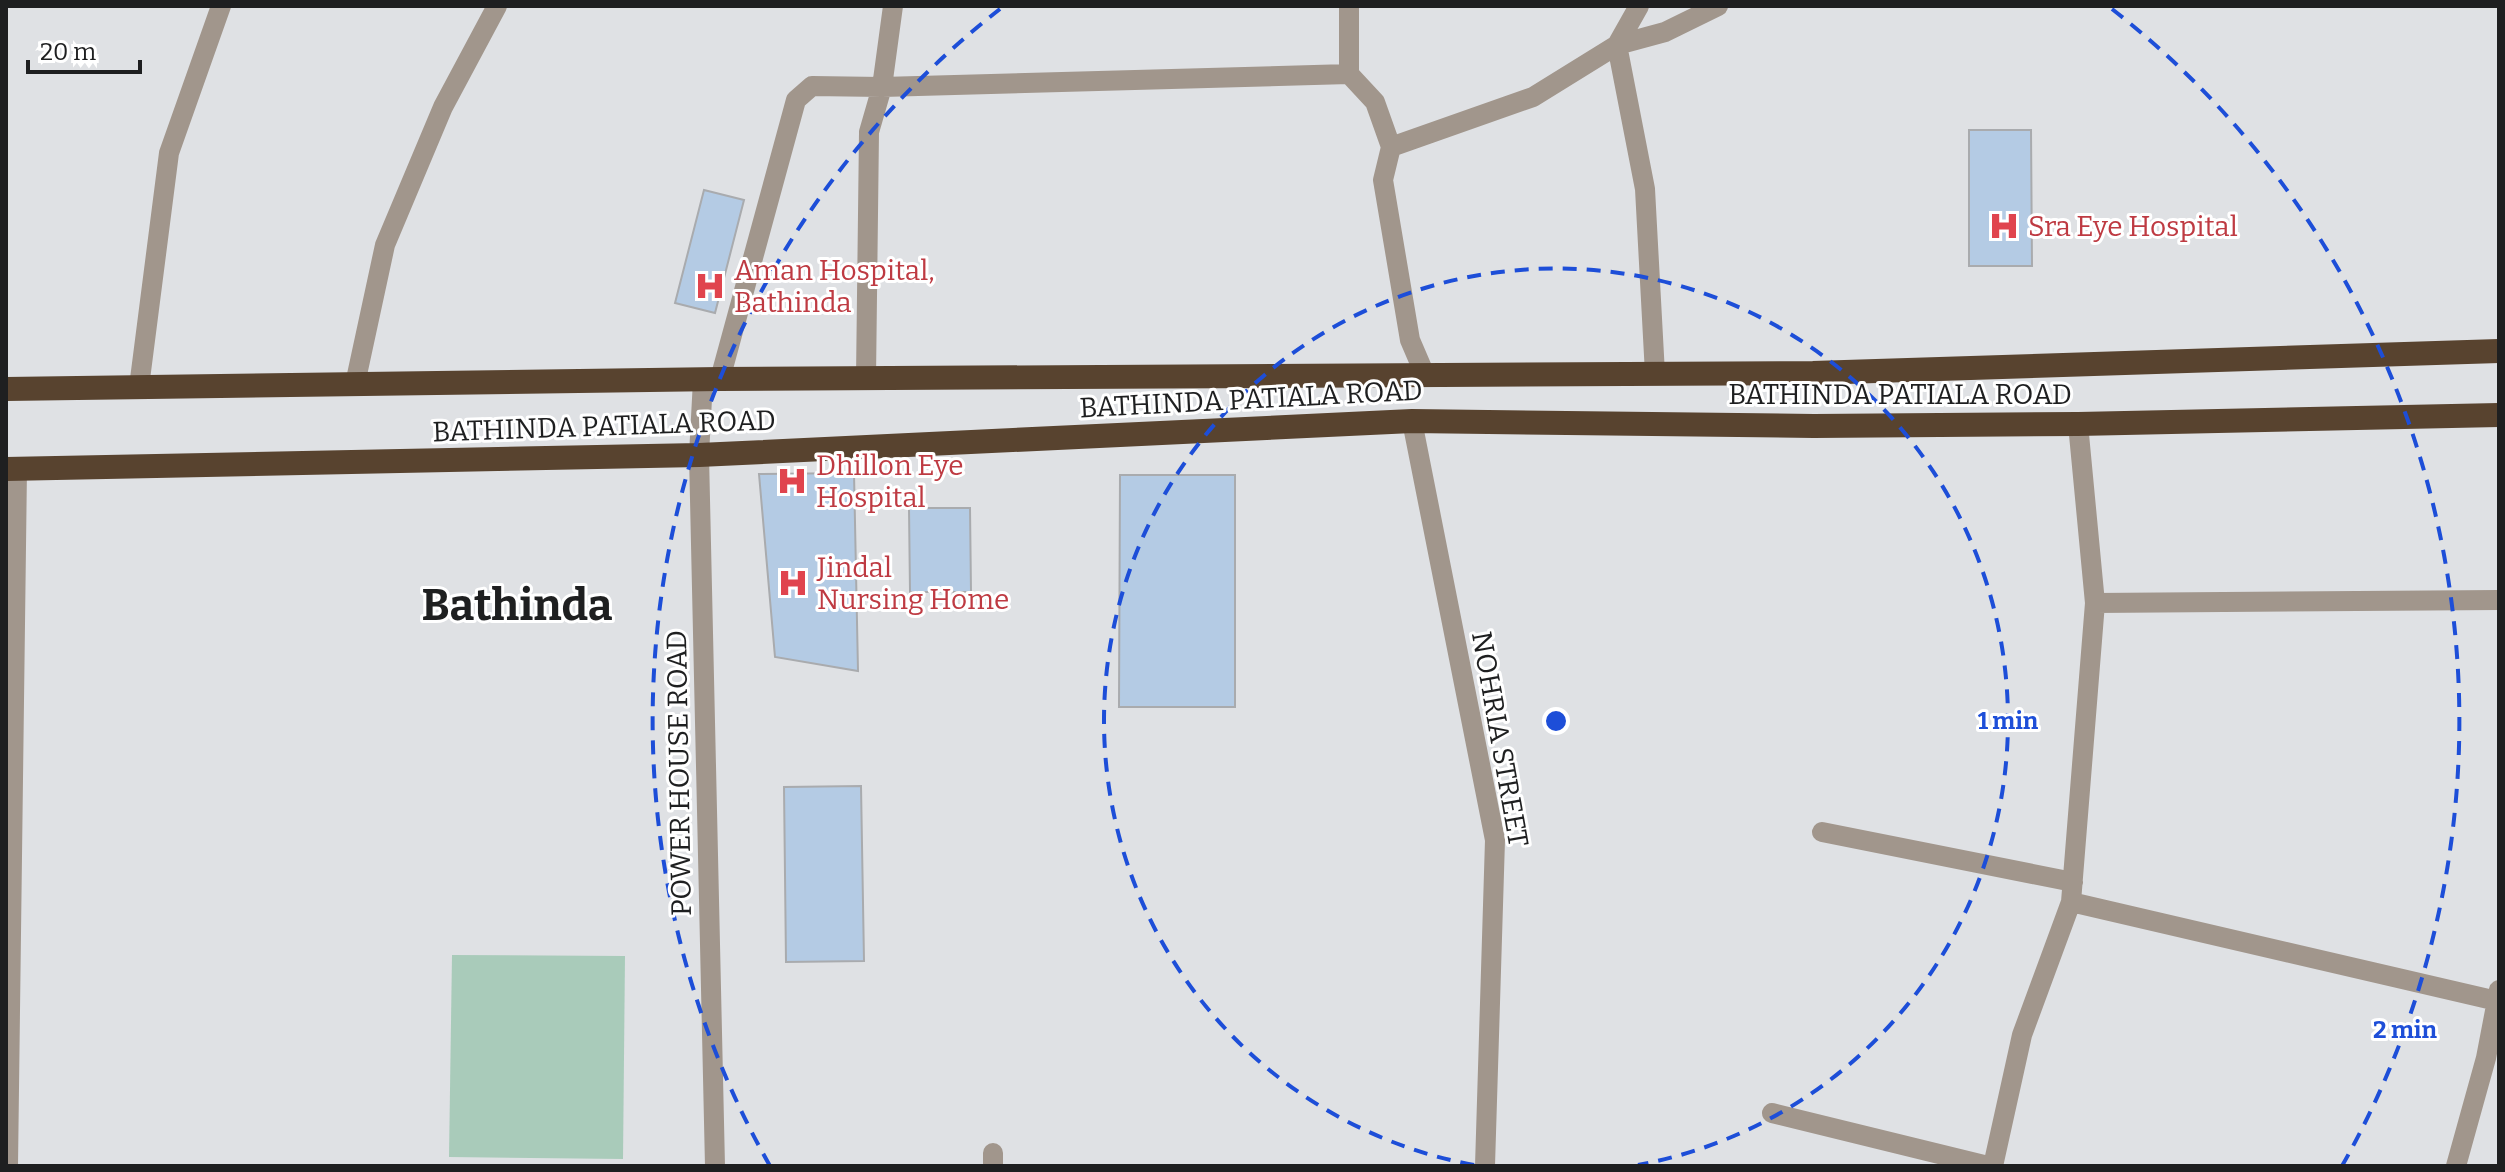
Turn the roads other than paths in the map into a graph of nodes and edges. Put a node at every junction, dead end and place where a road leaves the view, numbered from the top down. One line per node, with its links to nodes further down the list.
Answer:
1 (221, 6): 17 (street)
2 (497, 6): 16 (street)
3 (893, 6): 9 (street)
4 (1349, 6): 8 (street)
5 (1639, 6): 7 (street)
6 (1718, 6): 7 (street)
7 (1617, 45): 10 (street); 12 (street)
8 (1349, 74): 9 (street, POWER HOUSE ROAD); 10 (street)
9 (882, 87): 14 (street); 15 (street, POWER HOUSE ROAD)
10 (1391, 147): 13 (street)
11 (2499, 351): 12 (highway)
12 (1655, 374): 13 (highway)
13 (1425, 375): 14 (highway)
14 (866, 378): 15 (highway)
15 (712, 379): 16 (highway); 22 (street, POWER HOUSE ROAD)
16 (355, 384): 17 (highway)
17 (139, 387): 18 (highway)
18 (6, 389)
19 (2499, 415): 21 (highway, BATHINDA PATIALA ROAD)
20 (1412, 421): 21 (highway, BATHINDA PATIALA ROAD); 22 (highway, BATHINDA PATIALA ROAD); 33 (street, NOHRIA STREET)
21 (2078, 424): 25 (street)
22 (699, 455): 23 (highway, BATHINDA PATIALA ROAD); 32 (street, POWER HOUSE ROAD)
23 (12, 469): 31 (street)
24 (2499, 600): 25 (street)
25 (2095, 603): 27 (street)
26 (1822, 832): 27 (street)
27 (2072, 892): 28 (street); 34 (street)
28 (2498, 995): 29 (street)
29 (2494, 1040): 35 (street)
30 (1772, 1113): 34 (street)
31 (8, 1166)
32 (715, 1166)
33 (1485, 1166)
34 (1991, 1166)
35 (2456, 1166)

